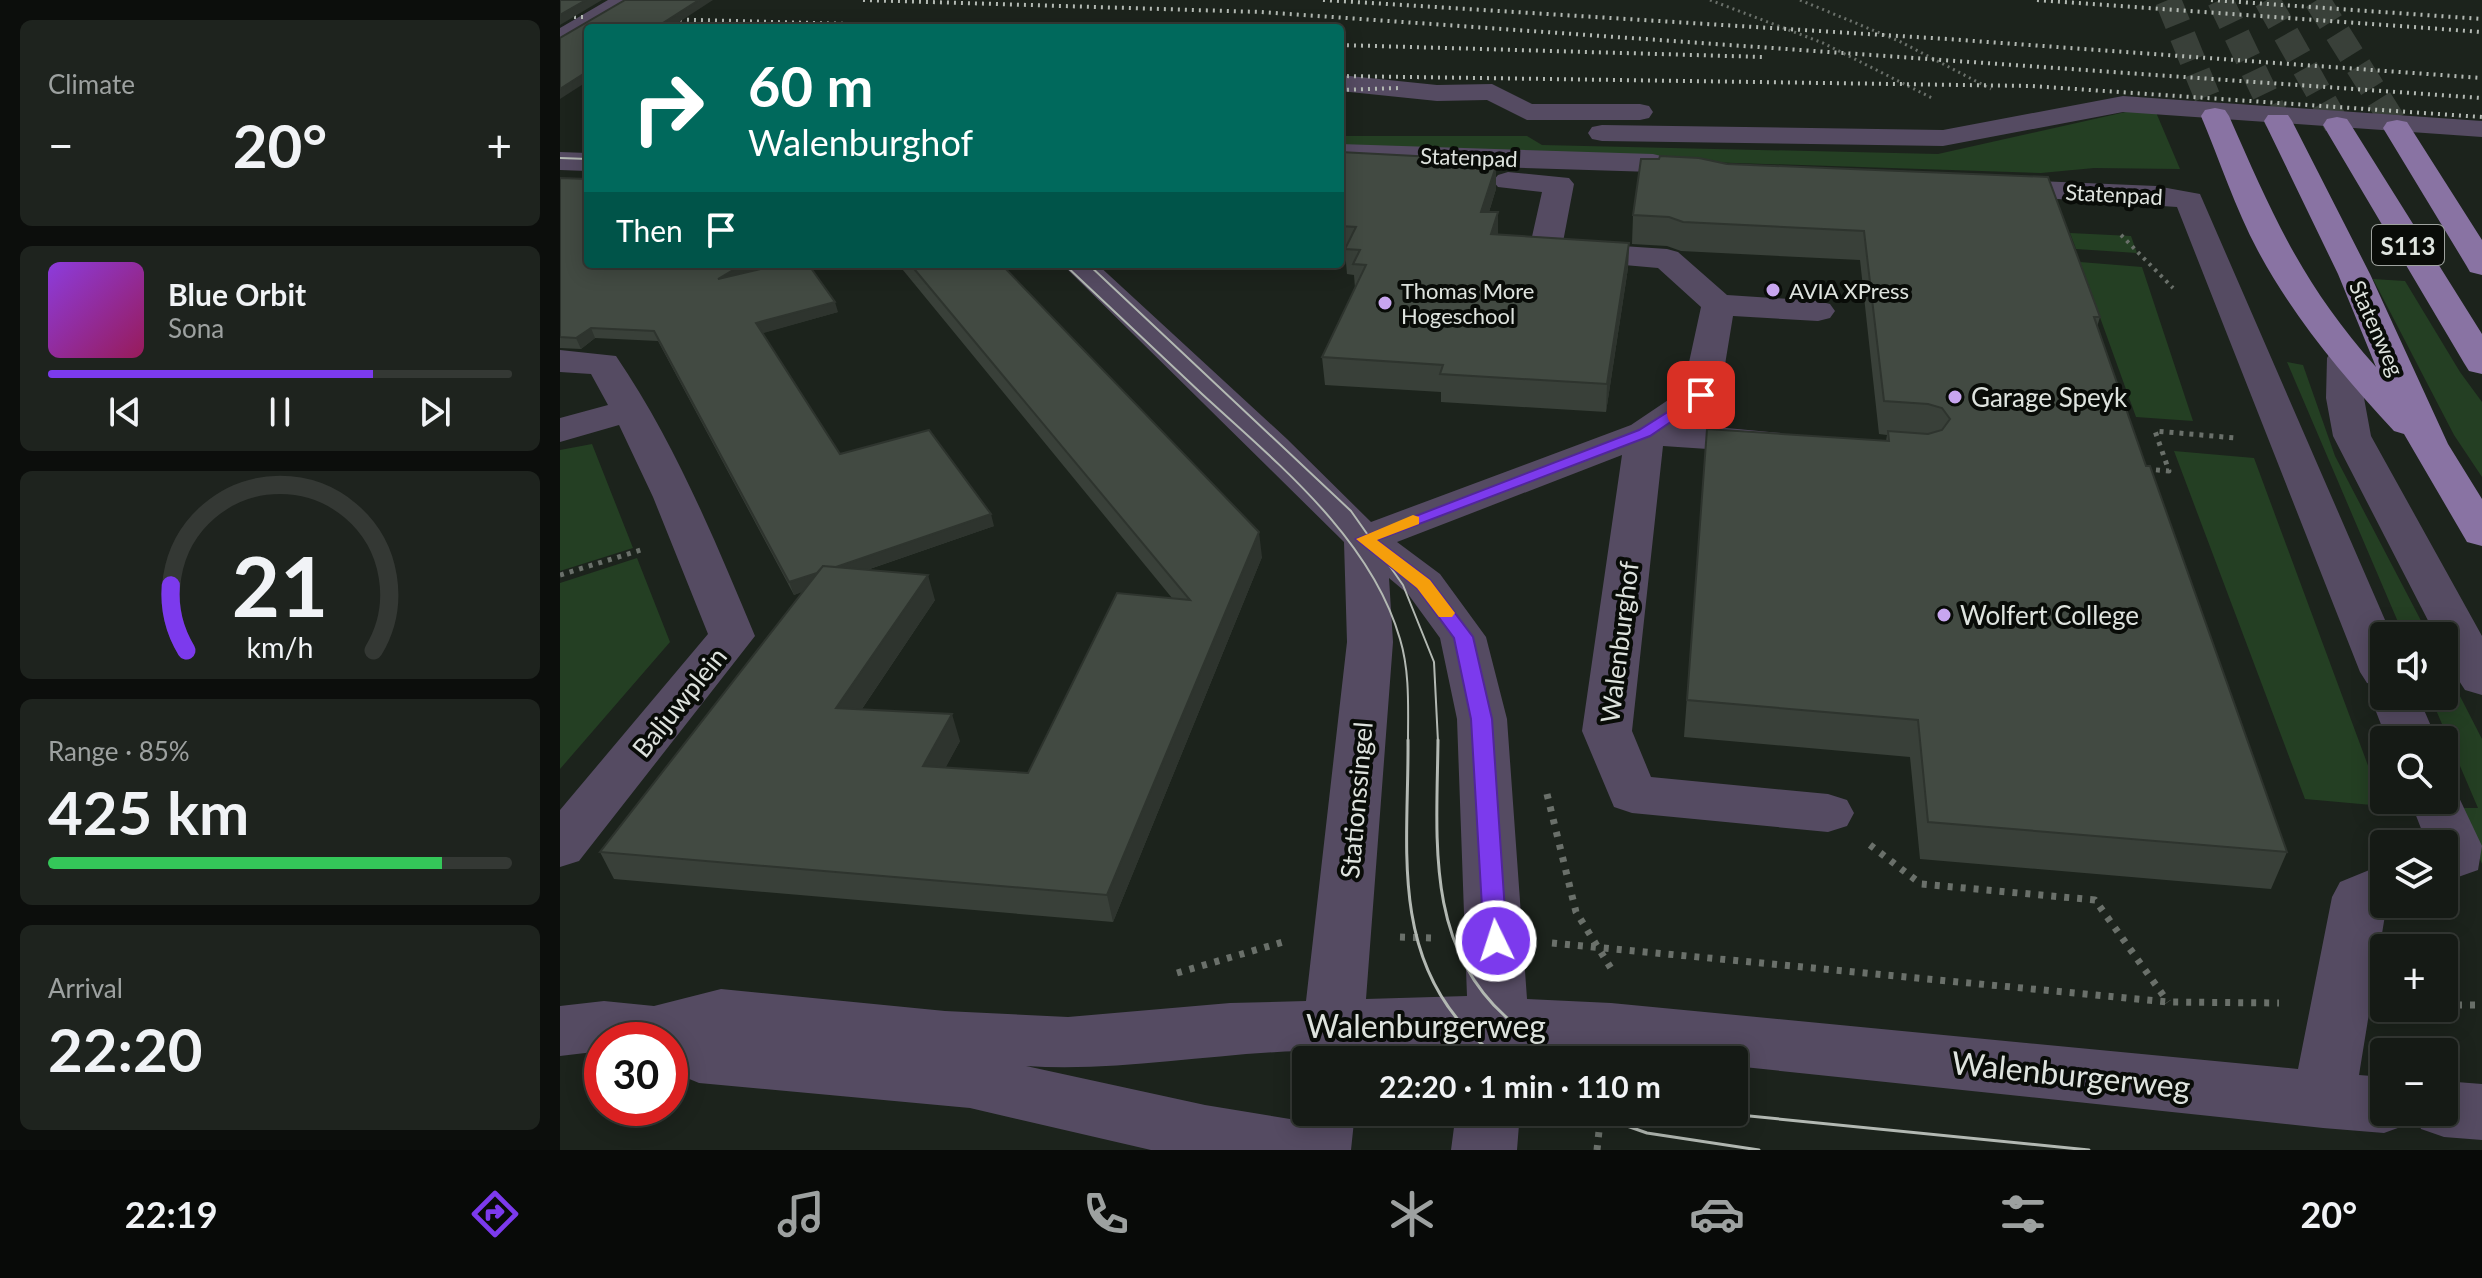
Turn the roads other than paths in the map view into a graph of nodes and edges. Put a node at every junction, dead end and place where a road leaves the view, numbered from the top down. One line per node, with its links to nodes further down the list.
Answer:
1 (611, 4): 2 (street)
2 (561, 37)
3 (1344, 83): 5 (street)
4 (2215, 116): 21 (main road, S113)
5 (2037, 121): 9 (street); 10 (street)
6 (2278, 121): 28 (main road, Statenweg / S113)
7 (2337, 125): 23 (main road, S113)
8 (2397, 128): 17 (main road, S113)
9 (2482, 129)
10 (1344, 132)
11 (1344, 153): 12 (street, Statenpad)
12 (1514, 159): 15 (street, Statenpad); 19 (street)
13 (560, 161): 14 (street)
14 (584, 162)
15 (1725, 180)
16 (1963, 187): 31 (street, Statenpad)
17 (2482, 265)
18 (1082, 268): 30 (street)
19 (1718, 305): 20 (street); 26 (street)
20 (1818, 311)
21 (2345, 358): 28 (main road, S113); 32 (street, Statenweg)
22 (581, 362): 24 (street, Baljuwplein)
23 (2482, 363)
24 (632, 410): 25 (street); 34 (street, Baljuwplein)
25 (560, 430)
26 (1645, 433): 27 (street); 30 (street); 33 (street, Walenburghof)
27 (1798, 444)
28 (2428, 444): 29 (main road, Statenweg / S113)
29 (2482, 533)
30 (1365, 539): 39 (street, Stationssingel); 40 (street)
31 (2370, 638)
32 (2482, 679)
33 (1828, 813)
34 (560, 847)
35 (2370, 892): 42 (street)
36 (688, 1022): 39 (street, Walenburgerweg)
37 (584, 1028): 38 (street, Walenburgerweg)
38 (560, 1031)
39 (1332, 1041): 40 (street, Walenburgerweg)
40 (1494, 1041): 42 (street, Walenburgerweg)
41 (688, 1051): 48 (street, Walenburgerweg)
42 (2323, 1100): 43 (street, Walenburgerweg)
43 (2370, 1104)
44 (2458, 1110): 45 (street)
45 (2482, 1112)
46 (1321, 1126): 49 (street)
47 (1487, 1126): 50 (street)
48 (1300, 1150)
49 (1318, 1150)
50 (1484, 1150)

